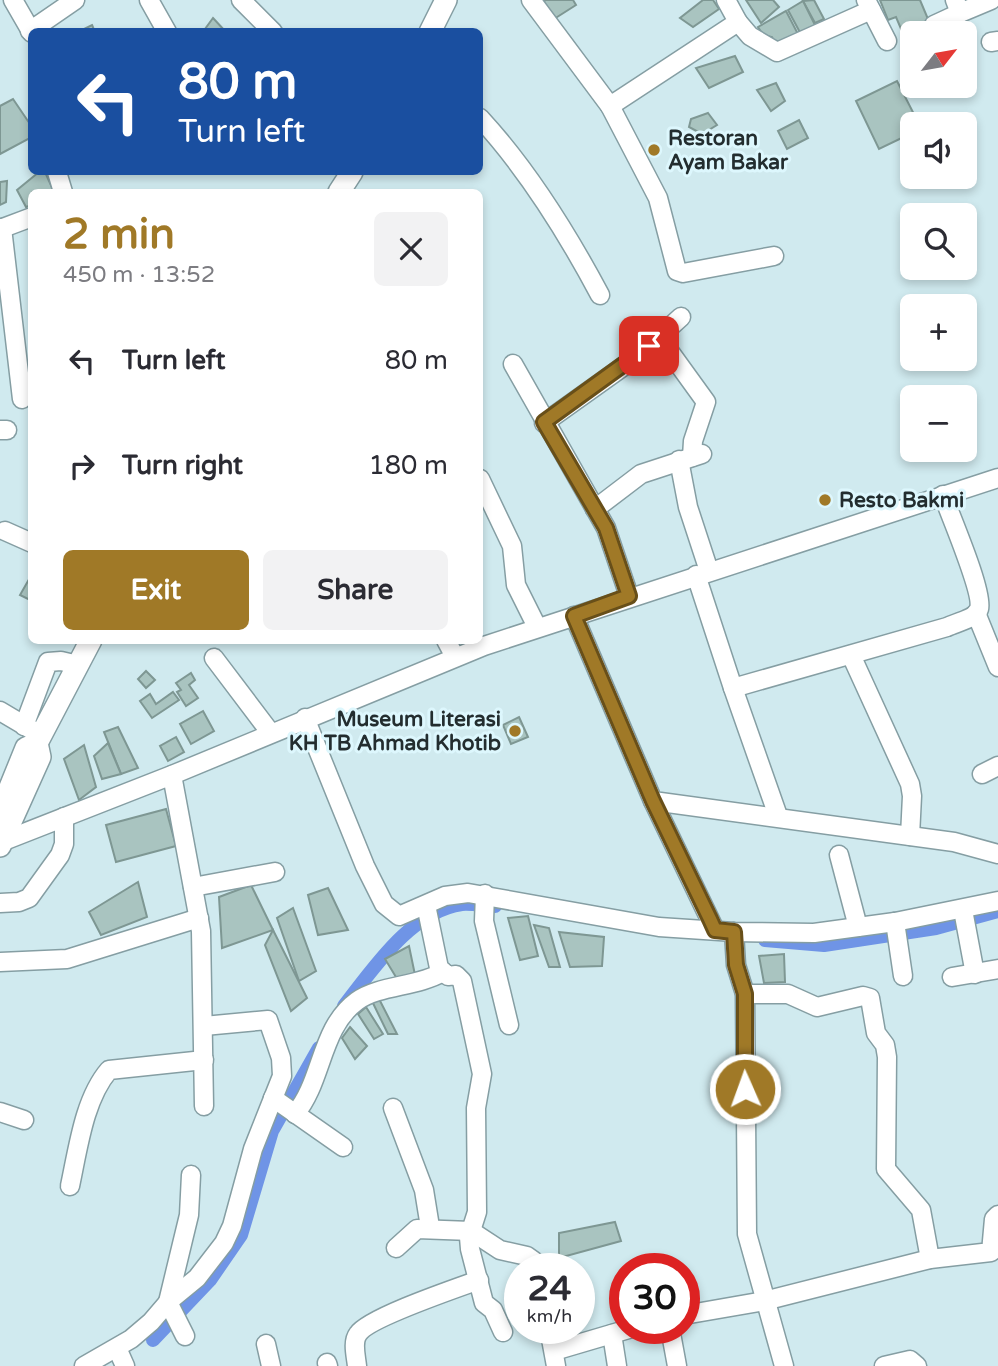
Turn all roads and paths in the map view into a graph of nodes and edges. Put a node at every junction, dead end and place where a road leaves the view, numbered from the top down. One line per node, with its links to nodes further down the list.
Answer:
1 (13, 0): 13 (street)
2 (75, 0): 14 (street)
3 (149, 0): 15 (street)
4 (242, 0): 16 (street)
5 (446, 0): 17 (main road)
6 (531, 0): 19 (street)
7 (726, 0): 12 (street)
8 (991, 0): 10 (street)
9 (869, 5): 12 (street); 18 (street)
10 (957, 6): 11 (street)
11 (939, 21)
12 (738, 22): 19 (street)
13 (29, 28)
14 (36, 28)
15 (165, 28)
16 (269, 28)
17 (432, 28)
18 (887, 41)
19 (610, 106): 23 (street)
20 (483, 122): 24 (street)
21 (28, 219): 22 (street)
22 (1, 229): 28 (street)
23 (774, 256)
24 (600, 296)
25 (681, 317): 26 (street)
26 (659, 337): 29 (street); 30 (street)
27 (513, 364): 29 (street)
28 (22, 399)
29 (544, 422): 34 (street)
30 (692, 457): 34 (street); 37 (street)
31 (998, 478): 33 (street)
32 (483, 485): 41 (street)
33 (943, 495): 37 (street); 39 (street)
34 (595, 509): 38 (street)
35 (5, 531): 36 (street)
36 (28, 541)
37 (702, 573): 38 (street); 50 (street)
38 (629, 596): 40 (street)
39 (976, 613): 46 (street); 49 (street)
40 (574, 616): 41 (street); 56 (street)
41 (537, 627): 42 (street)
42 (483, 642)
43 (89, 644): 54 (main road)
44 (448, 644): 47 (street)
45 (478, 644): 47 (street)
46 (851, 655): 50 (street); 60 (street)
47 (455, 657): 52 (street)
48 (214, 658): 53 (street)
49 (998, 667)
50 (733, 688): 58 (street)
51 (0, 711): 54 (street)
52 (305, 718): 53 (street); 69 (street)
53 (270, 733): 55 (street)
54 (34, 734): 57 (main road); 61 (main road)
55 (172, 775): 59 (street); 65 (street)
56 (653, 801): 58 (street); 74 (street)
57 (0, 812)
58 (778, 816): 60 (street)
59 (64, 817): 61 (street); 67 (street)
60 (909, 836): 62 (street)
61 (1, 844)
62 (998, 854)
63 (839, 855): 72 (street)
64 (275, 872): 65 (street)
65 (193, 887): 71 (street)
66 (998, 901): 70 (street)
67 (0, 903)
68 (484, 907): 69 (street); 74 (street); 83 (street)
69 (427, 917): 78 (street)
70 (964, 917): 73 (street); 79 (street)
71 (199, 918): 76 (street); 84 (street)
72 (858, 927): 73 (street); 75 (street)
73 (896, 929): 80 (street)
74 (715, 930): 75 (street)
75 (735, 934): 82 (street)
76 (0, 962)
77 (998, 969): 79 (street)
78 (443, 972): 86 (street); 96 (street)
79 (975, 974): 81 (street)
80 (903, 976)
81 (952, 977)
82 (745, 994): 99 (street); 101 (street)
83 (509, 1025)
84 (204, 1026): 85 (street); 86 (street)
85 (204, 1060): 87 (street); 93 (street)
86 (284, 1105): 91 (street); 103 (street)
87 (204, 1106)
88 (393, 1108): 95 (street)
89 (0, 1112): 90 (street)
90 (24, 1120)
91 (343, 1147)
92 (191, 1175): 103 (street)
93 (70, 1186)
94 (998, 1215): 99 (street)
95 (430, 1227): 96 (street); 97 (street)
96 (471, 1231): 98 (street); 100 (street)
97 (397, 1248)
98 (514, 1253)
99 (930, 1259): 101 (street)
100 (479, 1280): 104 (street); 114 (street)
101 (764, 1301): 102 (street); 117 (street)
102 (700, 1312)
103 (175, 1315): 109 (street)
104 (503, 1332)
105 (609, 1335): 110 (street)
106 (265, 1343): 113 (street)
107 (614, 1344): 115 (street)
108 (673, 1344): 116 (street)
109 (117, 1349): 111 (street); 112 (street)
110 (555, 1358)
111 (84, 1366)
112 (125, 1366)
113 (271, 1366)
114 (357, 1366)
115 (617, 1366)
116 (677, 1366)
117 (784, 1366)
118 (884, 1366): 119 (street)
119 (918, 1366)

